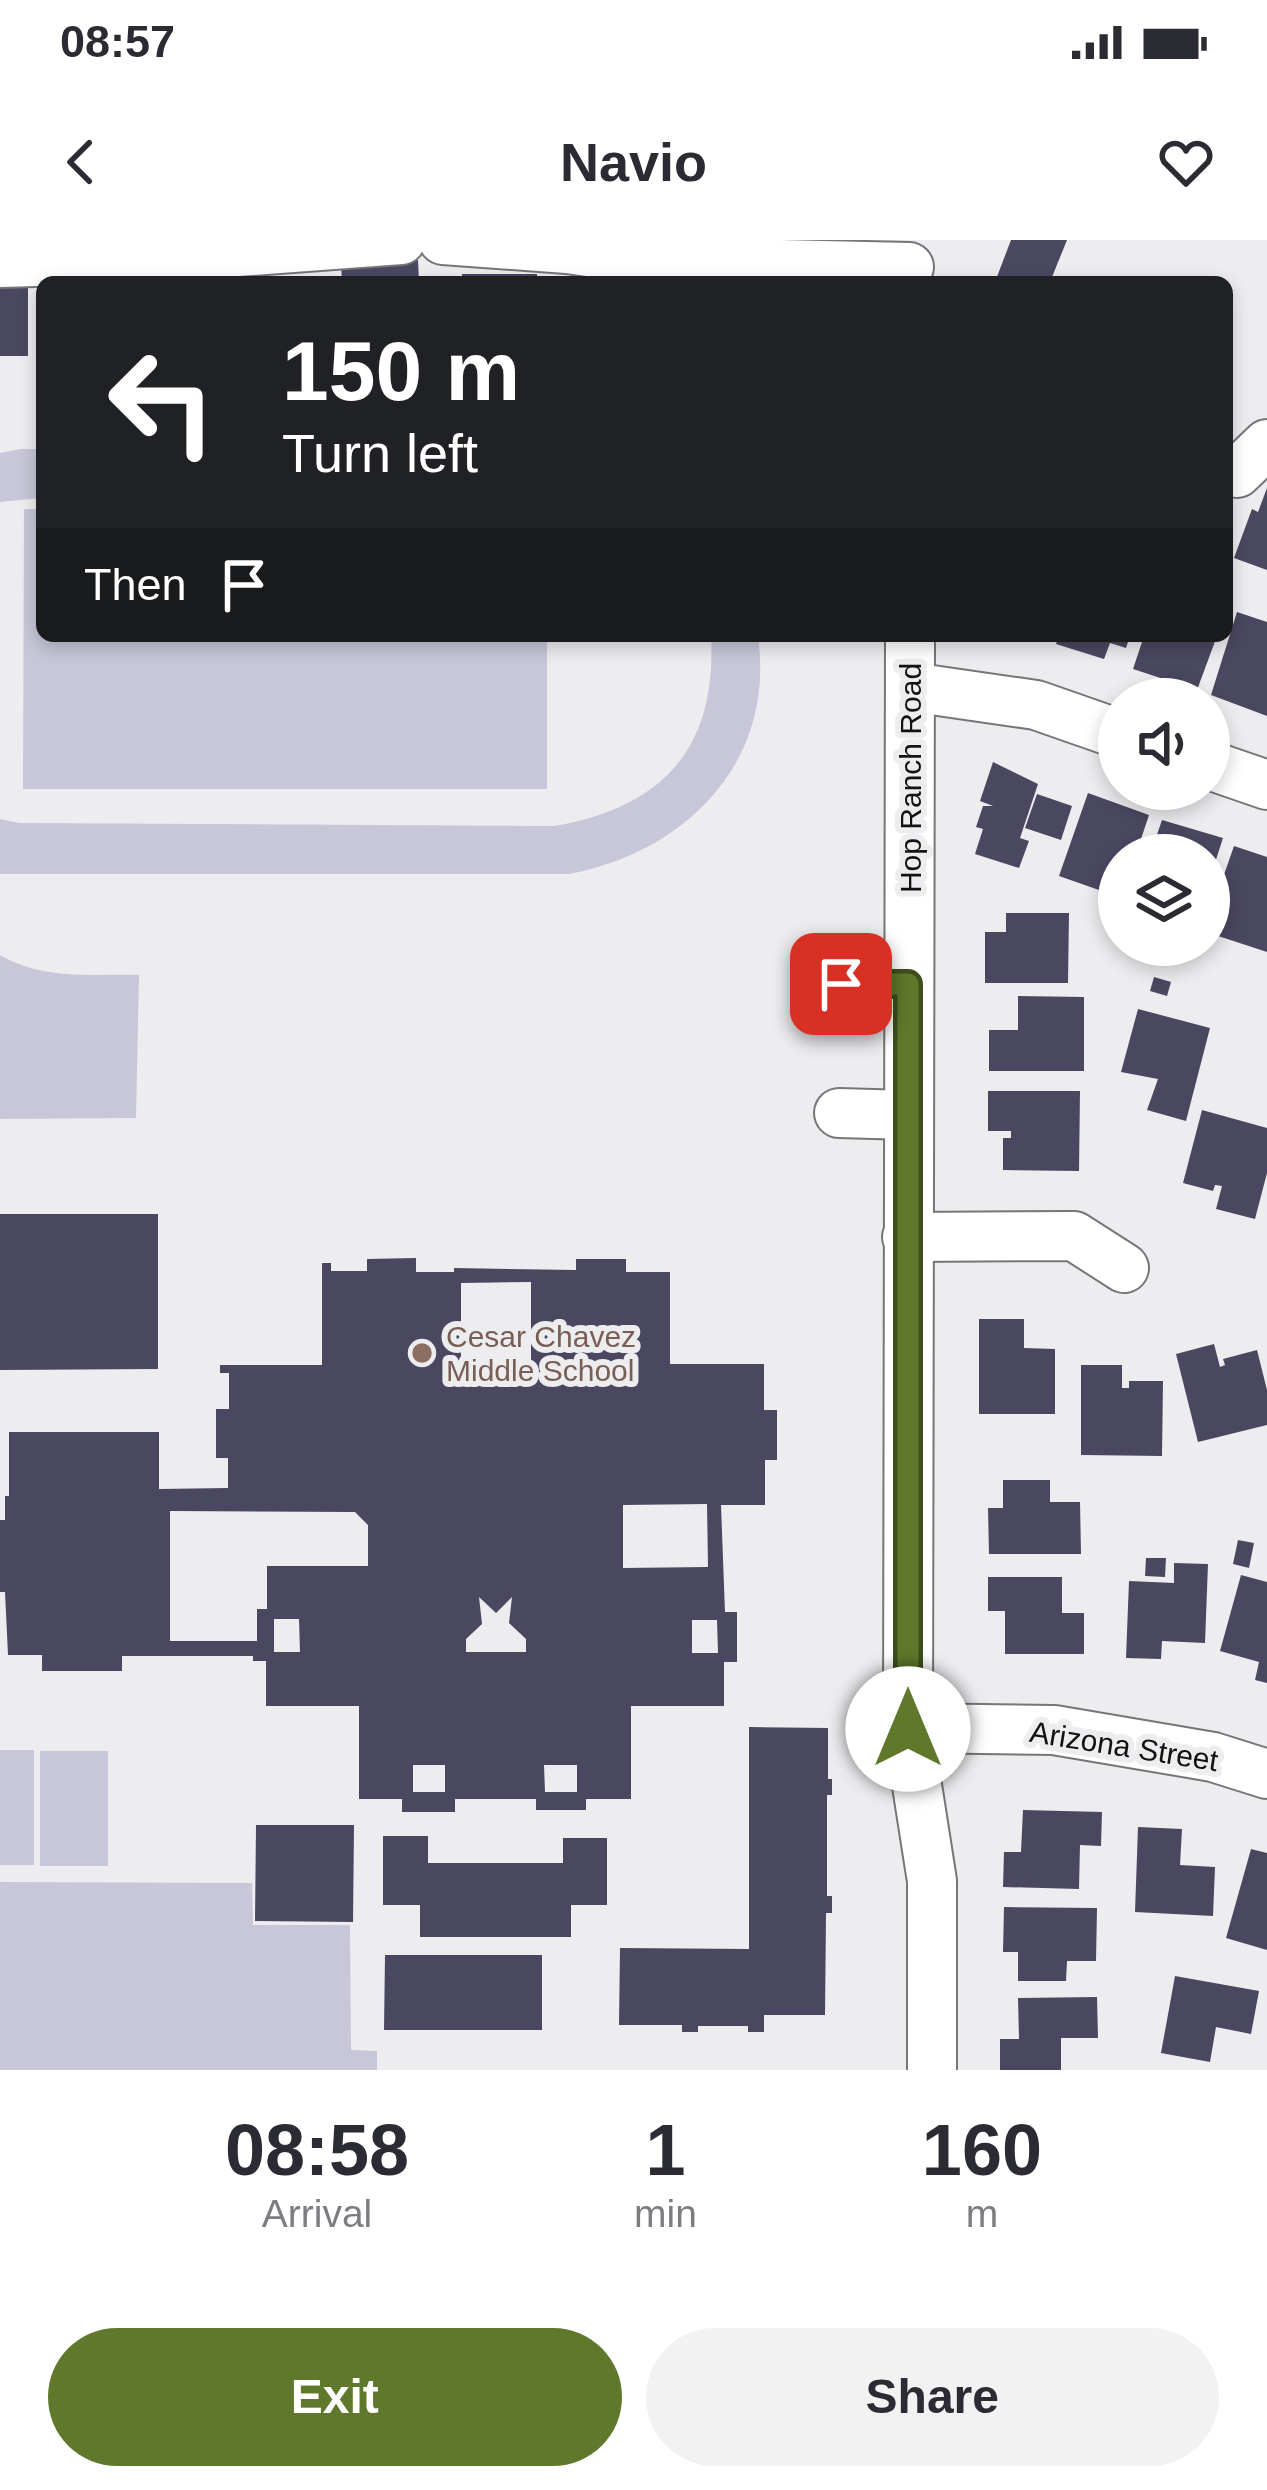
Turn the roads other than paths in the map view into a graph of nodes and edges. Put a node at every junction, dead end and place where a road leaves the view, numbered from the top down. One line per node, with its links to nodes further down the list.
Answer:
1 (401, 240): 3 (street)
2 (442, 240): 4 (street)
3 (144, 250): 5 (street)
4 (725, 251): 6 (street)
5 (0, 263)
6 (910, 263)
7 (910, 642): 8 (street, Hop Ranch Road)
8 (911, 688): 9 (street); 13 (street, Hop Ranch Road)
9 (1098, 727)
10 (1230, 772): 11 (street)
11 (1267, 785)
12 (841, 984): 13 (street)
13 (908, 984): 15 (street, Hop Ranch Road)
14 (839, 1113): 15 (street)
15 (908, 1115): 16 (street, Hop Ranch Road)
16 (907, 1237): 17 (street); 18 (street, Hop Ranch Road)
17 (1124, 1268)
18 (908, 1729): 19 (street, Arizona Street); 20 (street, Hop Ranch Road)
19 (1267, 1774)
20 (932, 2070)

